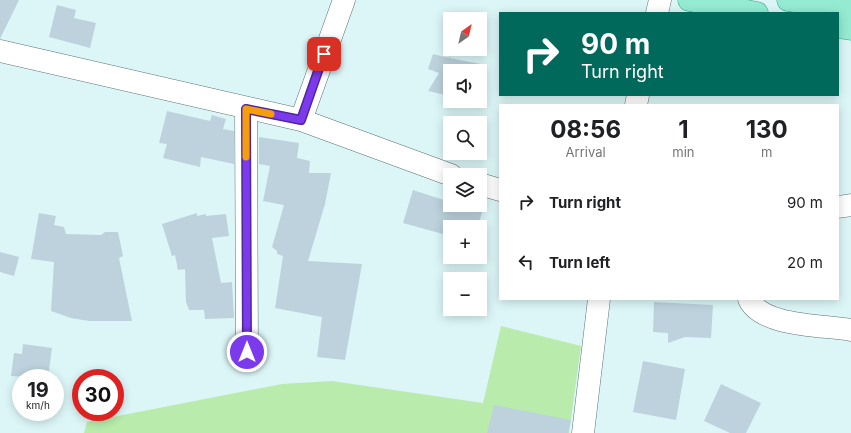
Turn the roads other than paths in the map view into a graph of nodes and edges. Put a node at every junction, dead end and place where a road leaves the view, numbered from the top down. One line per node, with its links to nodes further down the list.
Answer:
1 (344, 0): 12 (street)
2 (660, 0): 6 (street)
3 (689, 0): 7 (main road)
4 (788, 0): 5 (main road)
5 (851, 9)
6 (657, 12)
7 (752, 12)
8 (839, 27): 9 (main road)
9 (851, 29)
10 (1, 53): 11 (street)
11 (246, 109): 12 (street); 21 (street)
12 (301, 120): 13 (street)
13 (443, 172)
14 (487, 186): 15 (street)
15 (499, 190)
16 (851, 205): 17 (street)
17 (839, 207)
18 (599, 300): 22 (street)
19 (750, 300): 20 (street)
20 (851, 330)
21 (247, 352)
22 (587, 432)

